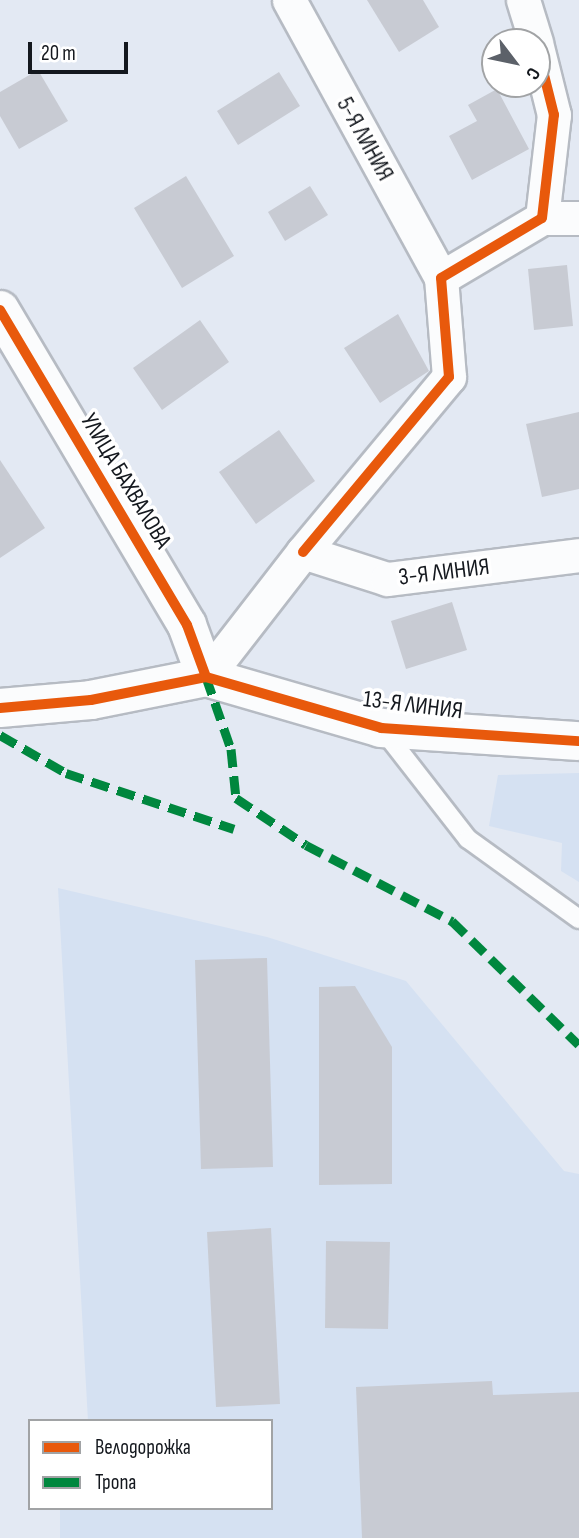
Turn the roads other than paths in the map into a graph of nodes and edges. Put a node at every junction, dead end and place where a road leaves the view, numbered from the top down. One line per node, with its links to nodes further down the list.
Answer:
1 (289, 0): 7 (street, 5-Я ЛИНИЯ)
2 (523, 0): 3 (street)
3 (532, 28)
4 (550, 98): 5 (street)
5 (542, 218): 6 (street); 7 (street)
6 (579, 218)
7 (441, 278): 9 (street)
8 (0, 310): 11 (street, УЛИЦА БАХВАЛОВА)
9 (303, 552): 10 (street, 3-Я ЛИНИЯ); 11 (street)
10 (579, 555)
11 (206, 677): 12 (street); 13 (street, 13-Я ЛИНИЯ)
12 (0, 708)
13 (381, 728): 14 (street, 13-Я ЛИНИЯ); 15 (lane)
14 (579, 741)
15 (579, 919)

